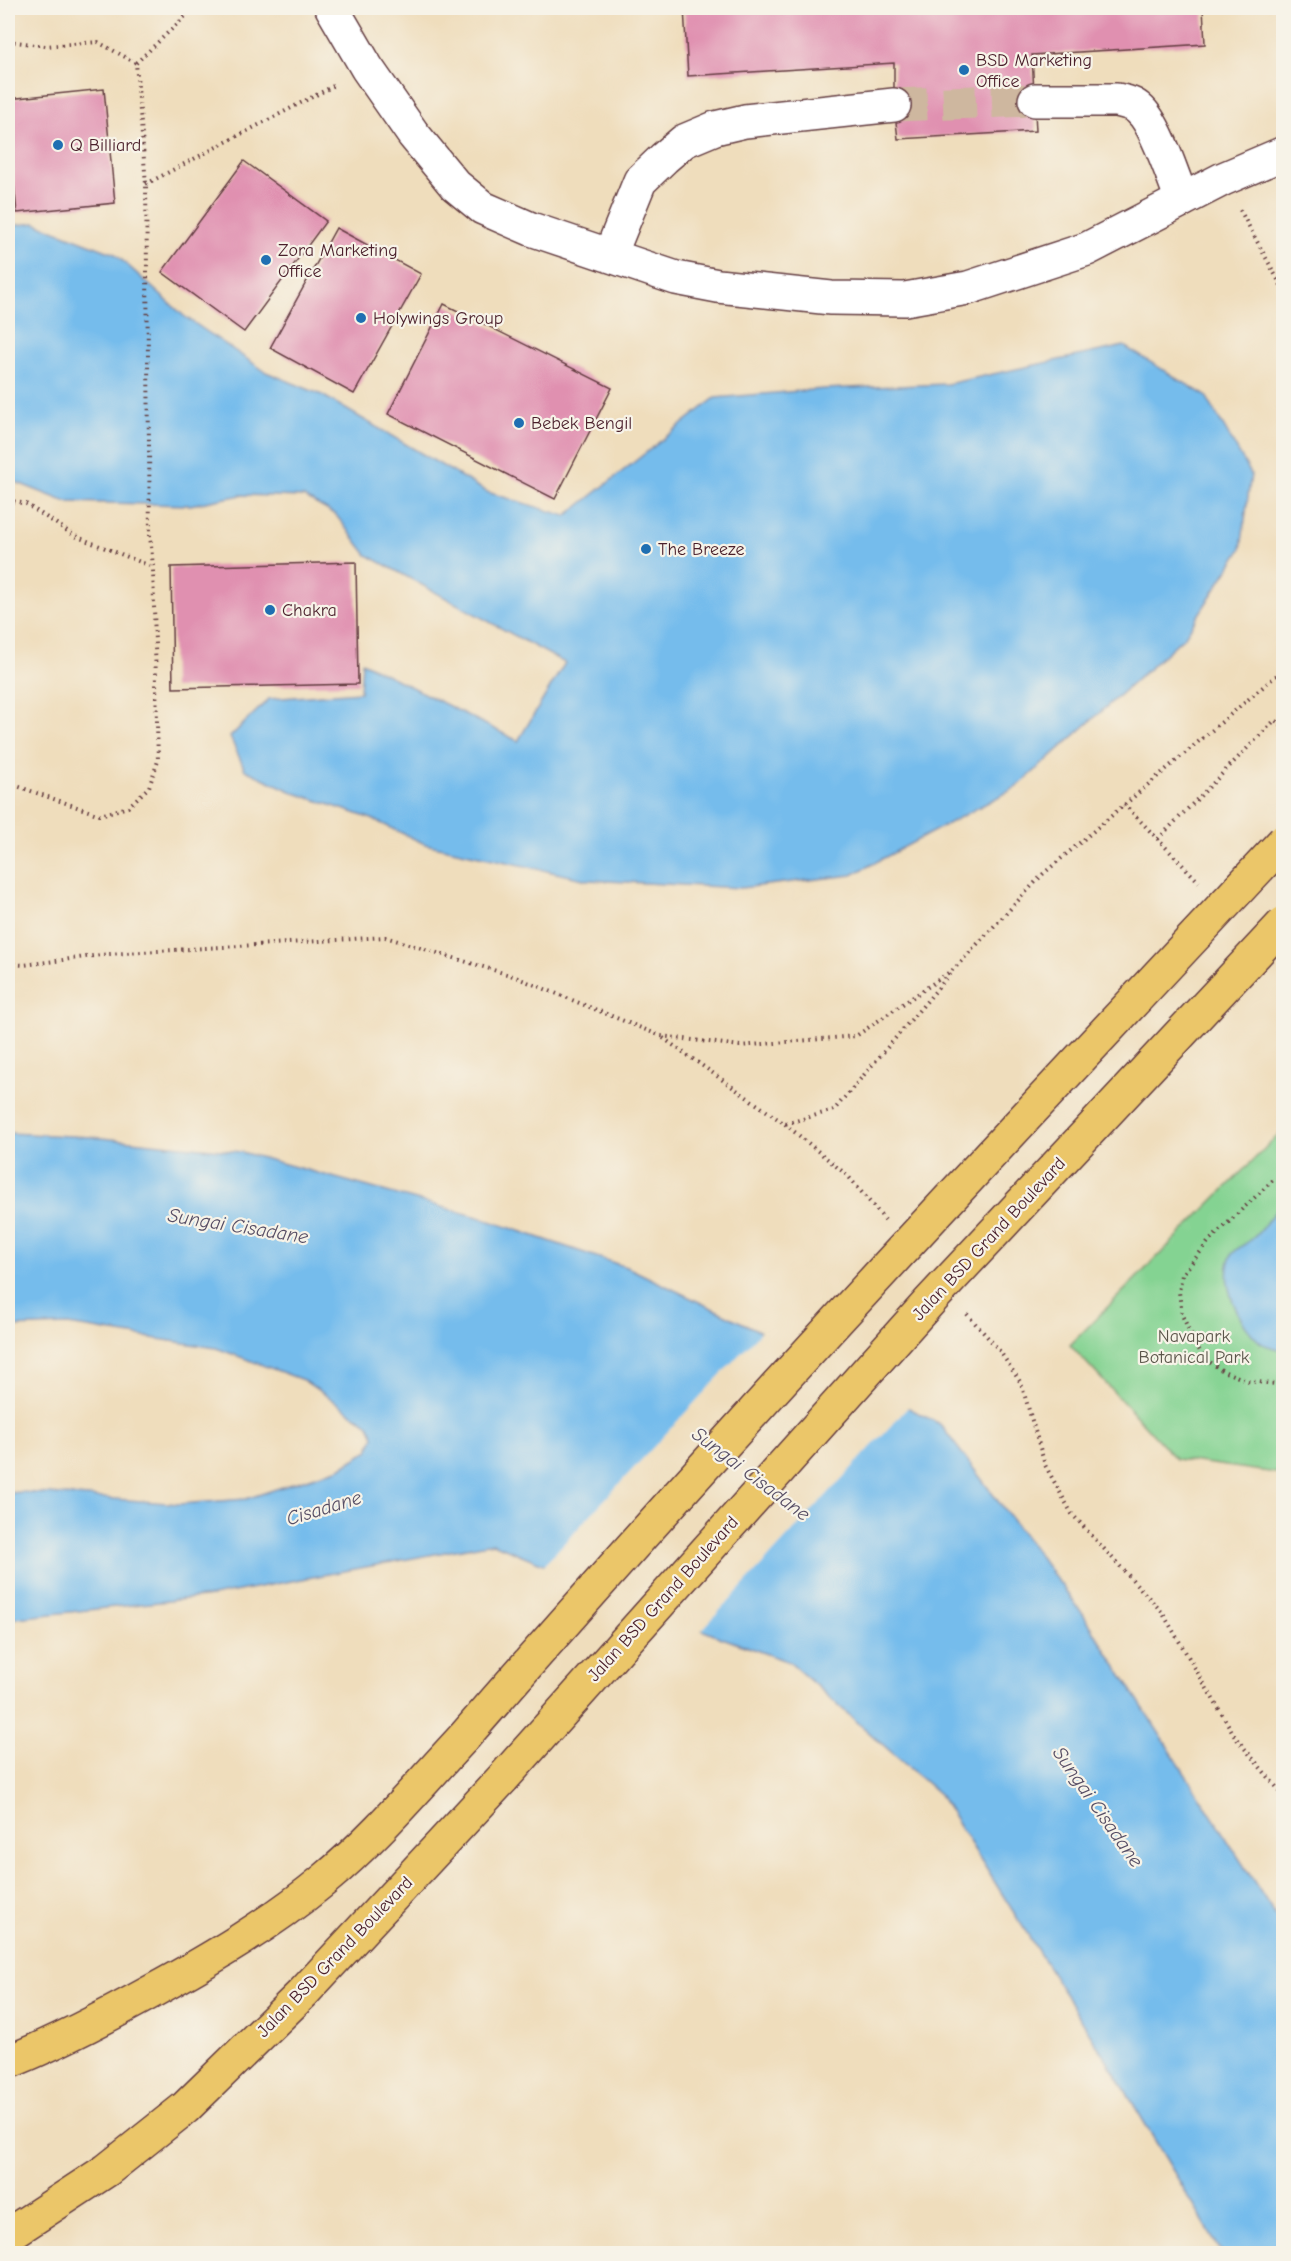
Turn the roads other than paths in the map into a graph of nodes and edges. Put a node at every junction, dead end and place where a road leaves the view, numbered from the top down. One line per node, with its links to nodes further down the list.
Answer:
1 (332, 8): 6 (lane)
2 (1035, 100): 5 (lane)
3 (894, 105): 6 (lane)
4 (1284, 153): 5 (lane)
5 (1182, 200): 6 (lane)
6 (610, 255)
7 (1284, 841): 9 (main road, bridge)
8 (1284, 923): 10 (main road, Jalan BSD Grand Boulevard, bridge)
9 (8, 2062)
10 (8, 2235)

